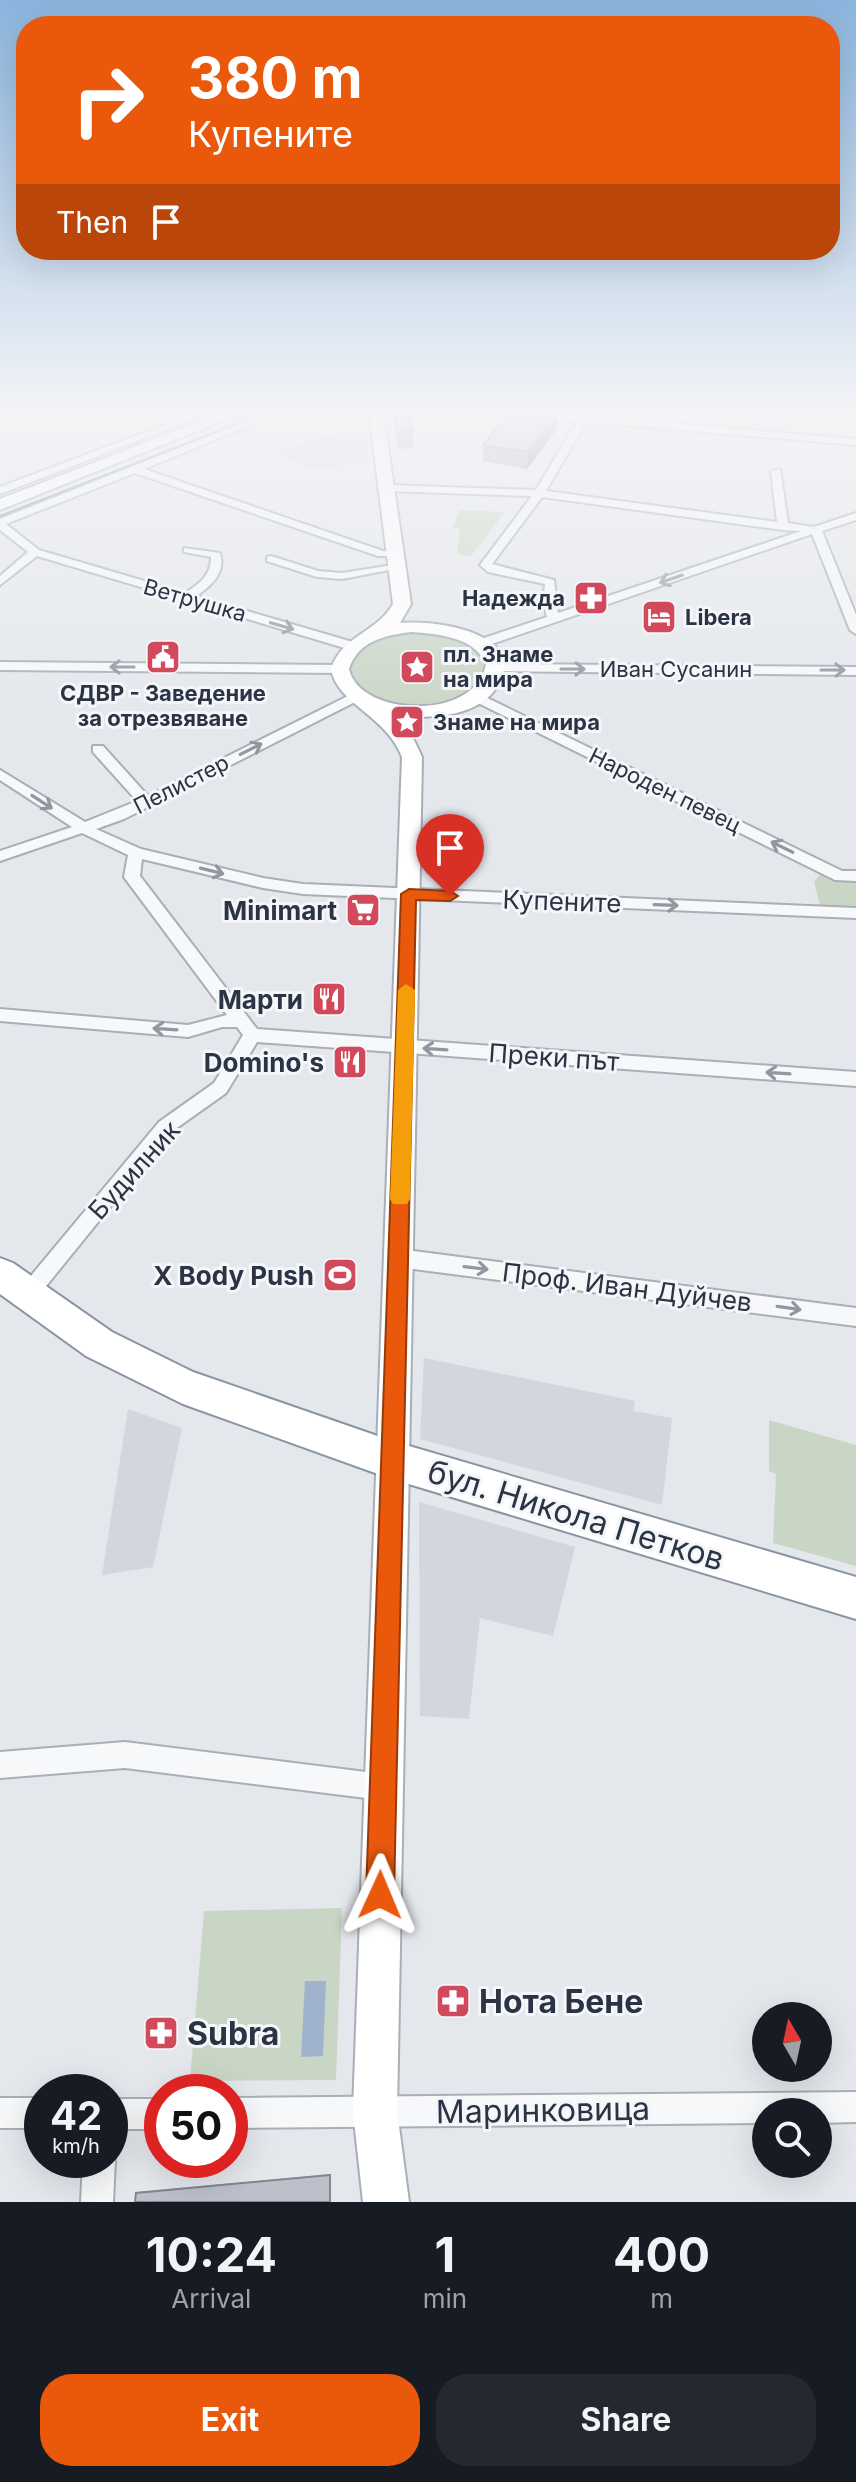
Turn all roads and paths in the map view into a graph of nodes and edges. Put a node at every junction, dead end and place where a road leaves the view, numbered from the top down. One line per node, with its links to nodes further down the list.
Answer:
1 (23, 515): 8 (street)
2 (268, 515): 14 (street)
3 (391, 515): 14 (main road)
4 (523, 515): 18 (street)
5 (695, 515): 9 (street)
6 (781, 515): 9 (street)
7 (856, 516): 10 (street)
8 (0, 524): 12 (street, Ветрушка)
9 (783, 527): 10 (street)
10 (816, 530): 18 (street, one-way to 18); 19 (street)
11 (188, 550): 17 (street)
12 (35, 552): 15 (street); 17 (street, Ветрушка)
13 (271, 559): 14 (street)
14 (398, 560): 16 (main road)
15 (0, 582)
16 (401, 586): 20 (main road); 21 (main road)
17 (185, 597): 23 (street, Ветрушка, one-way to 23)
18 (554, 619): 22 (street)
19 (856, 630)
20 (456, 633): 21 (main road); 22 (main road)
21 (374, 634): 23 (main road)
22 (479, 644): 25 (main road)
23 (352, 646): 26 (main road)
24 (0, 666): 26 (street, one-way to 24)
25 (495, 668): 27 (street, Иван Сусанин, one-way to 27); 28 (main road)
26 (340, 669): 29 (main road)
27 (856, 671)
28 (477, 697): 30 (main road); 38 (street, Народен певец, one-way to 28)
29 (360, 698): 30 (main road); 32 (main road); 34 (street, Пелистер, one-way to 29)
30 (452, 707): 32 (main road)
31 (98, 749): 34 (street)
32 (412, 757): 39 (main road)
33 (0, 774): 35 (street, one-way to 35)
34 (146, 802): 35 (street, Пелистер)
35 (85, 829): 36 (street, Купените); 37 (street, Пелистер)
36 (136, 853): 39 (street, Купените, one-way to 39); 42 (street)
37 (0, 856)
38 (856, 876)
39 (409, 894): 40 (street, Купените, one-way to 40); 43 (main road)
40 (856, 913)
41 (0, 1015): 42 (street, Преки път, one-way to 41)
42 (247, 1028): 43 (street, Преки път); 46 (street, Будилник)
43 (405, 1047): 44 (street, Преки път, one-way to 43); 45 (main road)
44 (856, 1079)
45 (398, 1258): 47 (street, Проф. Иван Дуйчев, one-way to 47); 48 (main road)
46 (13, 1285): 48 (highway, бул. Никола Петков)
47 (856, 1317)
48 (392, 1460): 49 (highway, бул. Никола Петков); 51 (main road)
49 (856, 1598)
50 (0, 1765): 51 (street)
51 (382, 1787): 53 (main road)
52 (856, 2107): 53 (street, Маринковица)
53 (375, 2111): 56 (street, Маринковица); 59 (main road)
54 (0, 2113): 55 (street)
55 (24, 2113)
56 (248, 2113)
57 (98, 2178): 58 (street)
58 (97, 2202)
59 (386, 2202)

